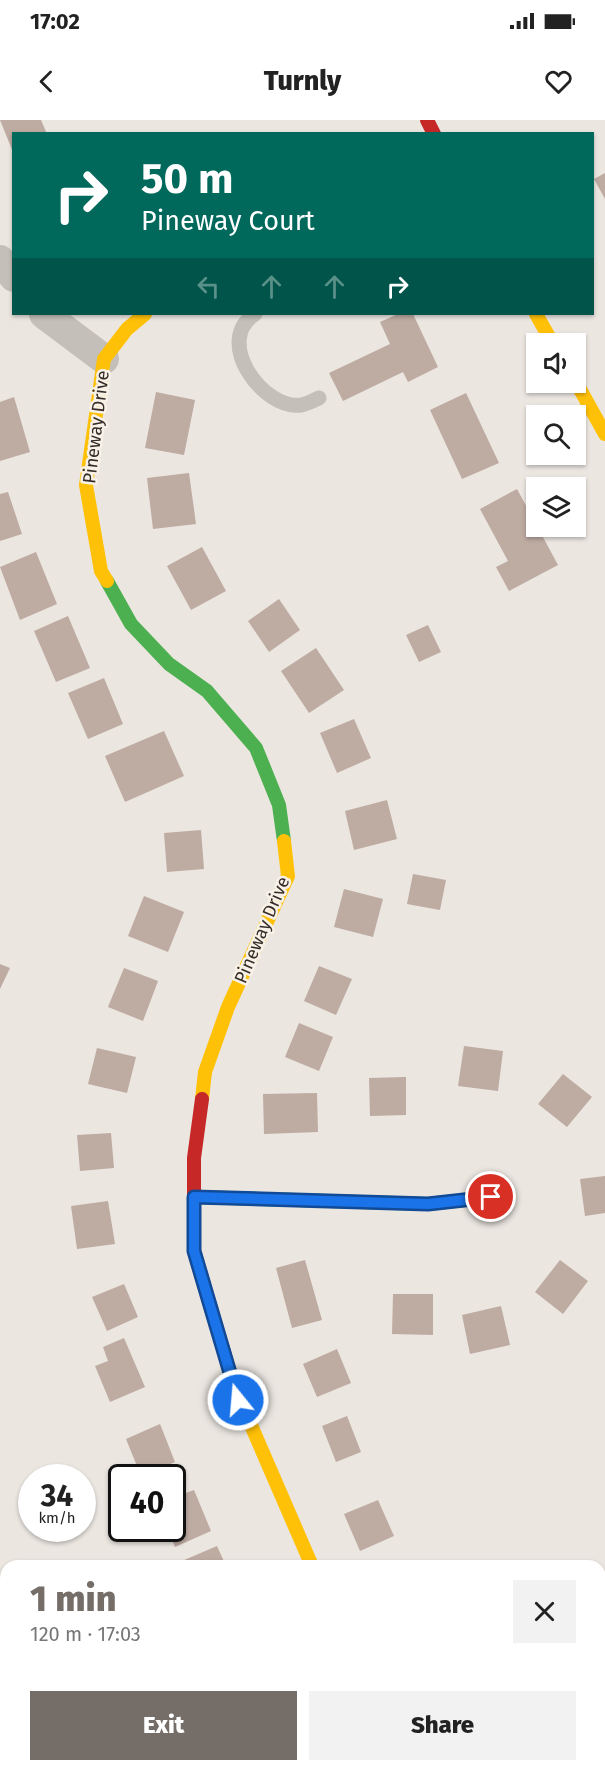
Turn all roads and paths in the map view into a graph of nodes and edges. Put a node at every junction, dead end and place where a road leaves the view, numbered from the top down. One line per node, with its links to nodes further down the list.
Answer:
1 (0, 260): 2 (street)
2 (12, 275)
3 (45, 315): 8 (street)
4 (144, 315): 8 (street, Pineway Drive)
5 (253, 315): 10 (lane)
6 (537, 315): 7 (street)
7 (547, 333)
8 (104, 359): 12 (street, Pineway Drive)
9 (582, 393): 11 (street)
10 (319, 398)
11 (605, 435)
12 (194, 1197): 13 (street); 14 (street, Pineway Drive)
13 (491, 1197)
14 (309, 1560)

